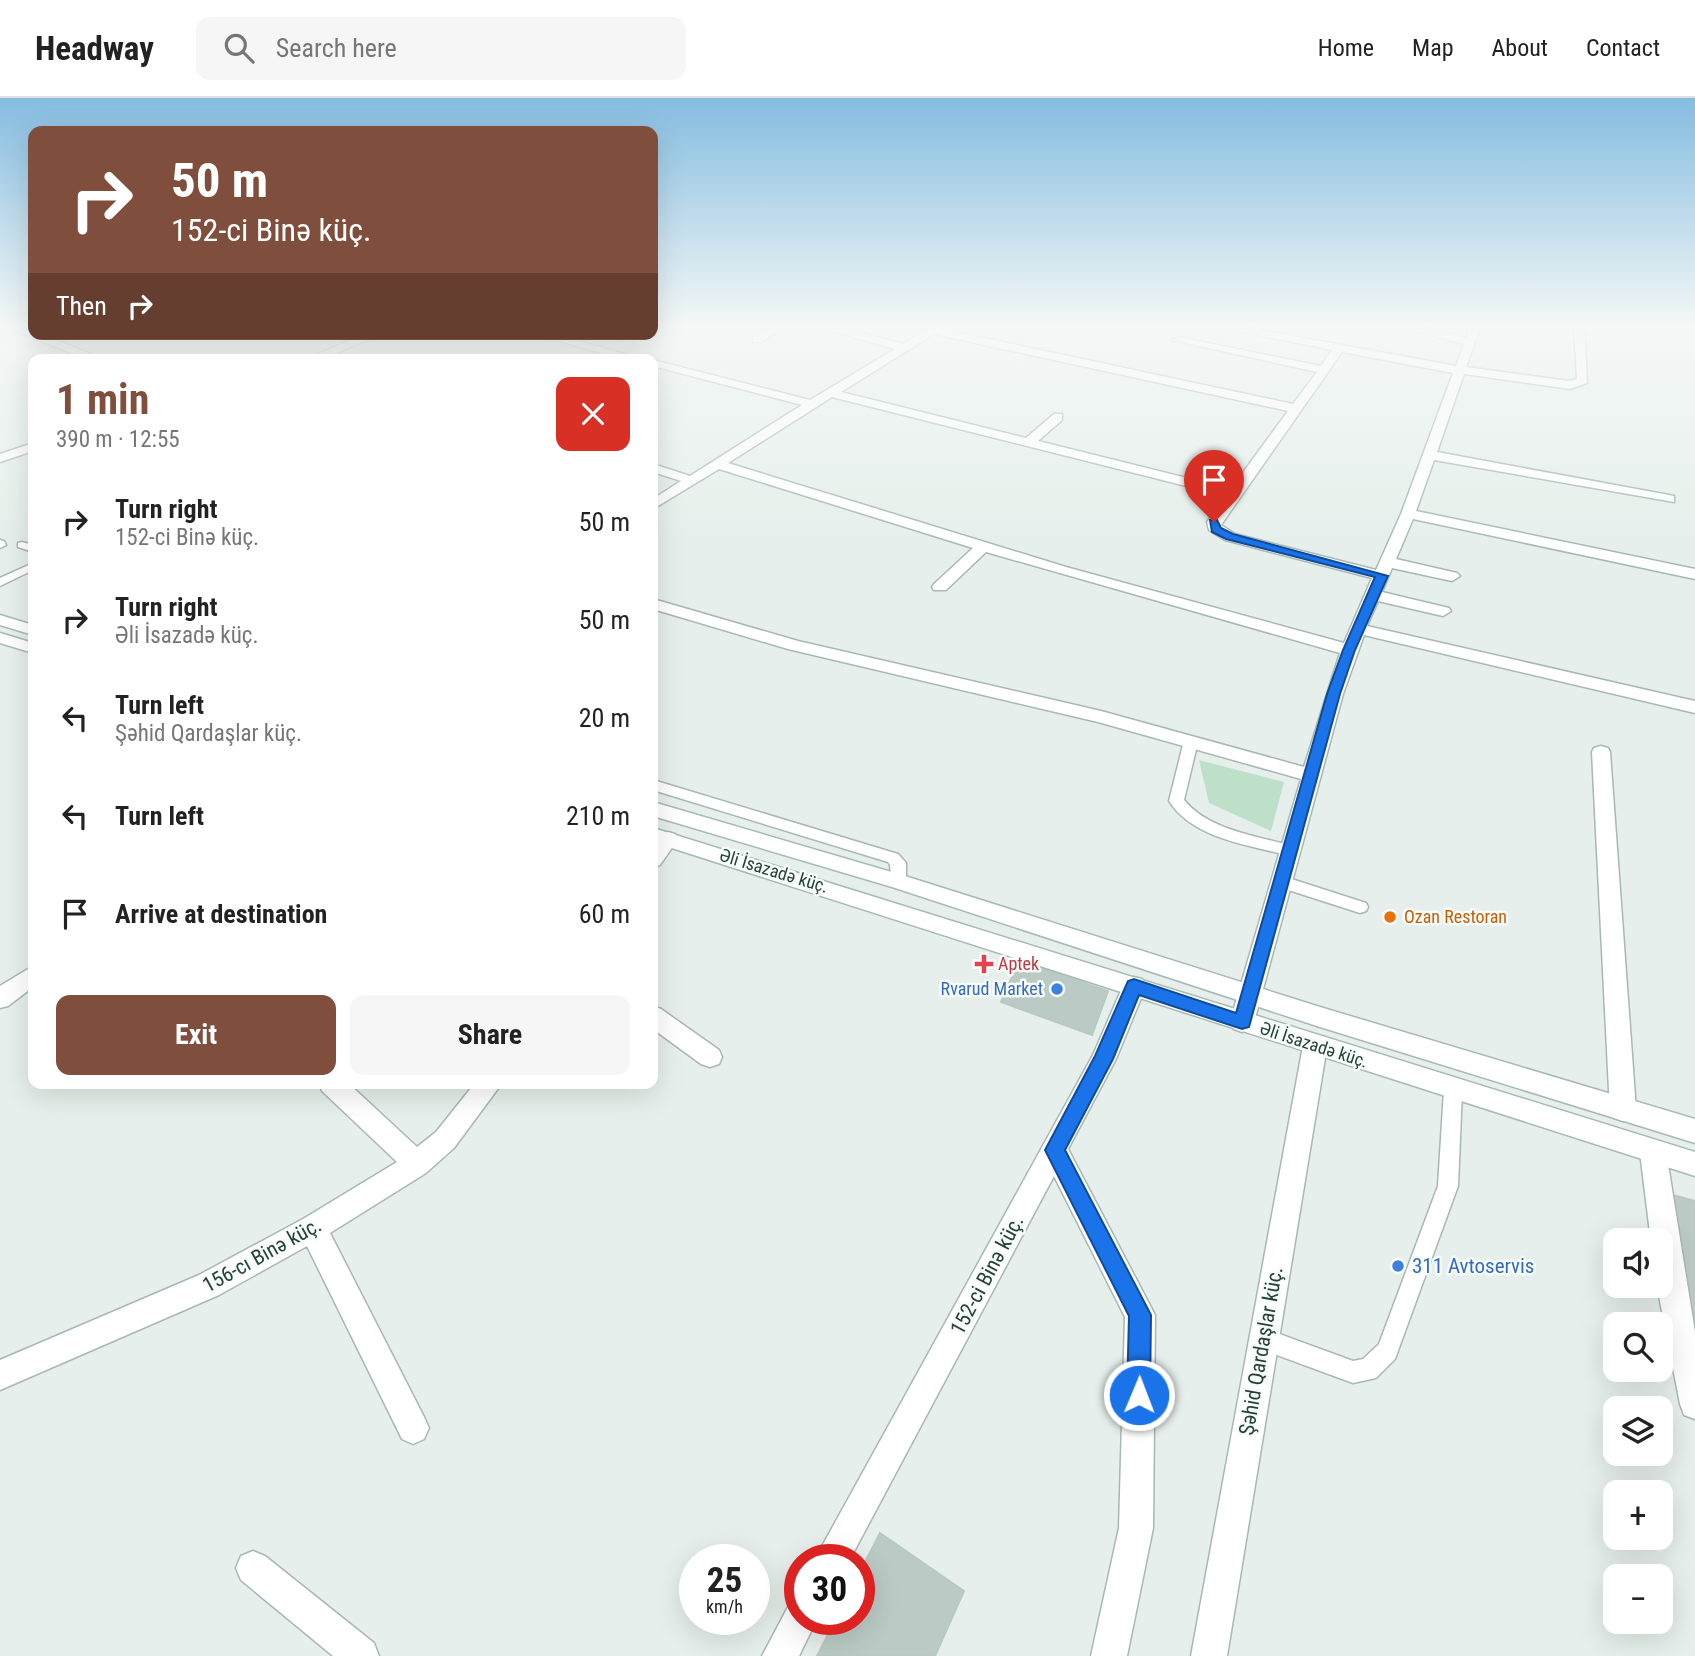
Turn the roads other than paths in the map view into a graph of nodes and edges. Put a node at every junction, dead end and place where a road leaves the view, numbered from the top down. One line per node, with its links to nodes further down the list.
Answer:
1 (788, 398): 7 (street)
2 (823, 398): 7 (street)
3 (850, 398): 10 (street)
4 (1247, 398): 8 (street)
5 (1305, 398): 8 (street)
6 (1450, 398): 12 (street)
7 (813, 404): 14 (street)
8 (1297, 409): 17 (street)
9 (1058, 417): 10 (street)
10 (1029, 442): 17 (street)
11 (28, 449): 13 (street)
12 (1430, 455): 18 (street); 20 (street)
13 (0, 457)
14 (718, 464): 16 (street); 21 (street)
15 (658, 470): 16 (street)
16 (693, 481): 19 (street)
17 (1235, 494): 23 (street)
18 (1669, 499)
19 (658, 502)
20 (1408, 514): 23 (street); 24 (street)
21 (982, 547): 27 (street); 36 (street)
22 (28, 569): 26 (lane)
23 (1385, 569): 25 (street); 28 (street)
24 (1695, 574)
25 (1452, 576)
26 (0, 583)
27 (940, 587)
28 (1374, 596): 30 (street); 33 (street)
29 (658, 605): 38 (street)
30 (1443, 611)
31 (0, 620): 32 (street)
32 (28, 628)
33 (1358, 629): 36 (street); 37 (street)
34 (0, 638): 35 (street)
35 (28, 646)
36 (1349, 650): 40 (street)
37 (1695, 707)
38 (1191, 741): 40 (street); 44 (lane)
39 (1601, 752): 60 (street)
40 (1310, 775): 44 (street)
41 (658, 787): 45 (lane)
42 (658, 810): 45 (street, Əli İsazadə küç.)
43 (661, 837): 49 (street, Əli İsazadə küç.)
44 (1290, 851): 46 (street)
45 (898, 881): 50 (street, Əli İsazadə küç.)
46 (1282, 882): 47 (lane); 50 (street)
47 (1360, 907)
48 (28, 979): 51 (street)
49 (1134, 986): 54 (street, Əli İsazadə küç.); 62 (street, 152-ci Binə küç.)
50 (1250, 994): 52 (street, Əli İsazadə küç.); 54 (street)
51 (0, 999)
52 (1320, 1017): 55 (street, Şəhid Qardaşlar küç.); 60 (street, Əli İsazadə küç.)
53 (658, 1020): 56 (street)
54 (1242, 1022): 55 (street, Əli İsazadə küç.)
55 (1315, 1046): 59 (street, Əli İsazadə küç.); 67 (street, Şəhid Qardaşlar küç.)
56 (710, 1057)
57 (337, 1089): 64 (street)
58 (485, 1089): 64 (street, 156-cı Binə küç.)
59 (1453, 1090): 63 (street, Əli İsazadə küç.); 67 (lane)
60 (1623, 1110): 61 (street, Əli İsazadə küç.)
61 (1695, 1131)
62 (1055, 1150): 71 (street, 152-ci Binə küç.); 76 (street)
63 (1653, 1152): 65 (street, Əli İsazadə küç.); 69 (street)
64 (417, 1164): 66 (street, 156-cı Binə küç.)
65 (1695, 1164)
66 (313, 1228): 68 (street, 156-cı Binə küç.); 70 (street)
67 (1263, 1339): 77 (street, Şəhid Qardaşlar küç.)
68 (0, 1375)
69 (1695, 1404)
70 (413, 1428)
71 (840, 1544)
72 (253, 1568): 74 (street)
73 (791, 1635): 75 (street)
74 (361, 1656)
75 (780, 1656)
76 (1109, 1656)
77 (1209, 1656)

